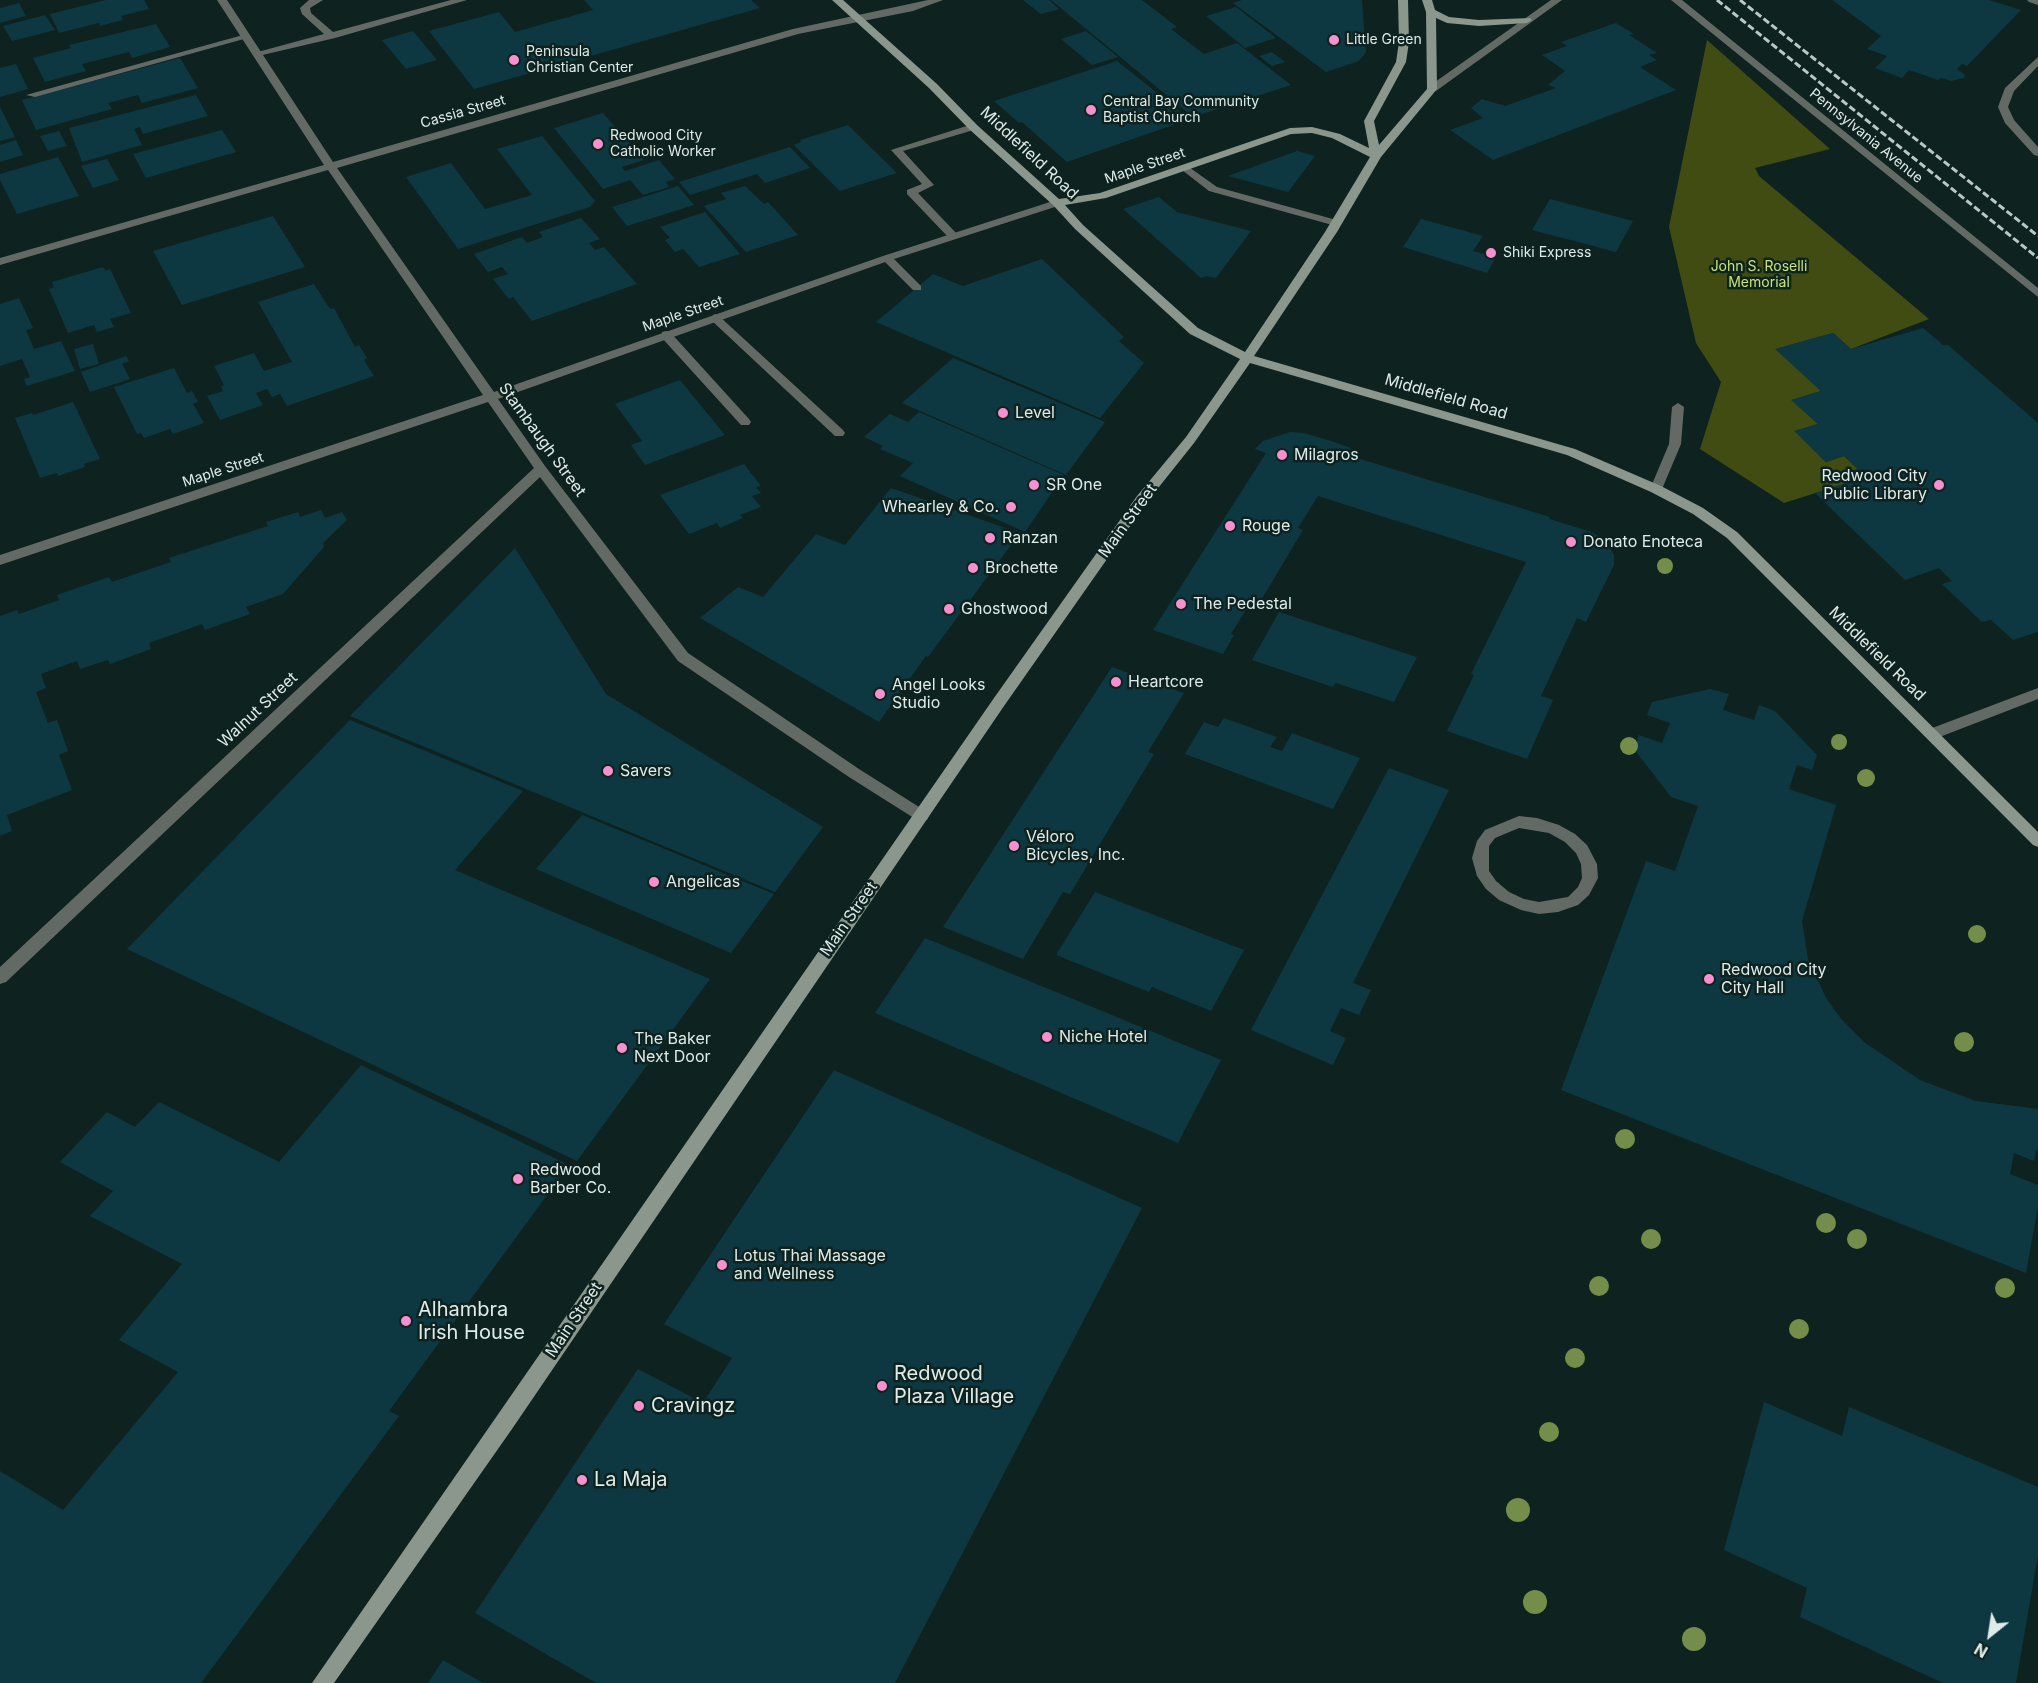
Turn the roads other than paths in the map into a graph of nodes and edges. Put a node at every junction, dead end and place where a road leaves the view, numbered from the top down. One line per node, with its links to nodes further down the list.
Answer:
1 (222, 0): 16 (street, Stambaugh Street)
2 (318, 0): 15 (street)
3 (462, 0): 15 (street)
4 (837, 0): 13 (street, Middlefield Road)
5 (938, 0): 13 (street, Cassia Street)
6 (1403, 0): 23 (street)
7 (1427, 0): 12 (street)
8 (1557, 0): 14 (street)
9 (1676, 0): 32 (street, Pennsylvania Avenue)
10 (2032, 0): 11 (street)
11 (2038, 2)
12 (1431, 12): 14 (street); 19 (street)
13 (856, 18): 21 (street, Middlefield Road); 24 (street, Cassia Street)
14 (1527, 20): 19 (street)
15 (332, 36): 17 (street)
16 (246, 37): 17 (street, Stambaugh Street); 20 (street)
17 (258, 55): 24 (street, Stambaugh Street)
18 (2038, 60): 22 (street)
19 (1432, 89): 23 (street, Main Street)
20 (31, 95)
21 (973, 127): 26 (street, Middlefield Road); 28 (street)
22 (2038, 153)
23 (1376, 156): 25 (street, Maple Street); 27 (street, Main Street)
24 (330, 166): 30 (street, Cassia Street); 36 (street, Stambaugh Street)
25 (1186, 168): 26 (street, Maple Street); 27 (street)
26 (1058, 202): 28 (street, Maple Street); 35 (street, Middlefield Road)
27 (1336, 223): 35 (street, Main Street)
28 (953, 236): 29 (street, Maple Street)
29 (887, 258): 31 (street); 33 (street, Maple Street)
30 (0, 262)
31 (917, 288)
32 (2038, 294)
33 (715, 318): 34 (street, Maple Street); 39 (street)
34 (666, 335): 36 (street, Maple Street); 38 (street)
35 (1247, 358): 41 (street, Middlefield Road); 45 (street, Main Street)
36 (491, 397): 40 (street, Stambaugh Street); 42 (street, Maple Street)
37 (1678, 407): 41 (street)
38 (745, 422)
39 (839, 433)
40 (540, 469): 45 (street, Stambaugh Street); 48 (street, Walnut Street)
41 (1656, 489): 44 (street, Middlefield Road)
42 (0, 560)
43 (2038, 693): 44 (street)
44 (1932, 734): 46 (street, Middlefield Road)
45 (921, 816): 49 (street, Main Street)
46 (2038, 841)
47 (1480, 858): 47 (street)
48 (0, 977)
49 (322, 1683)

